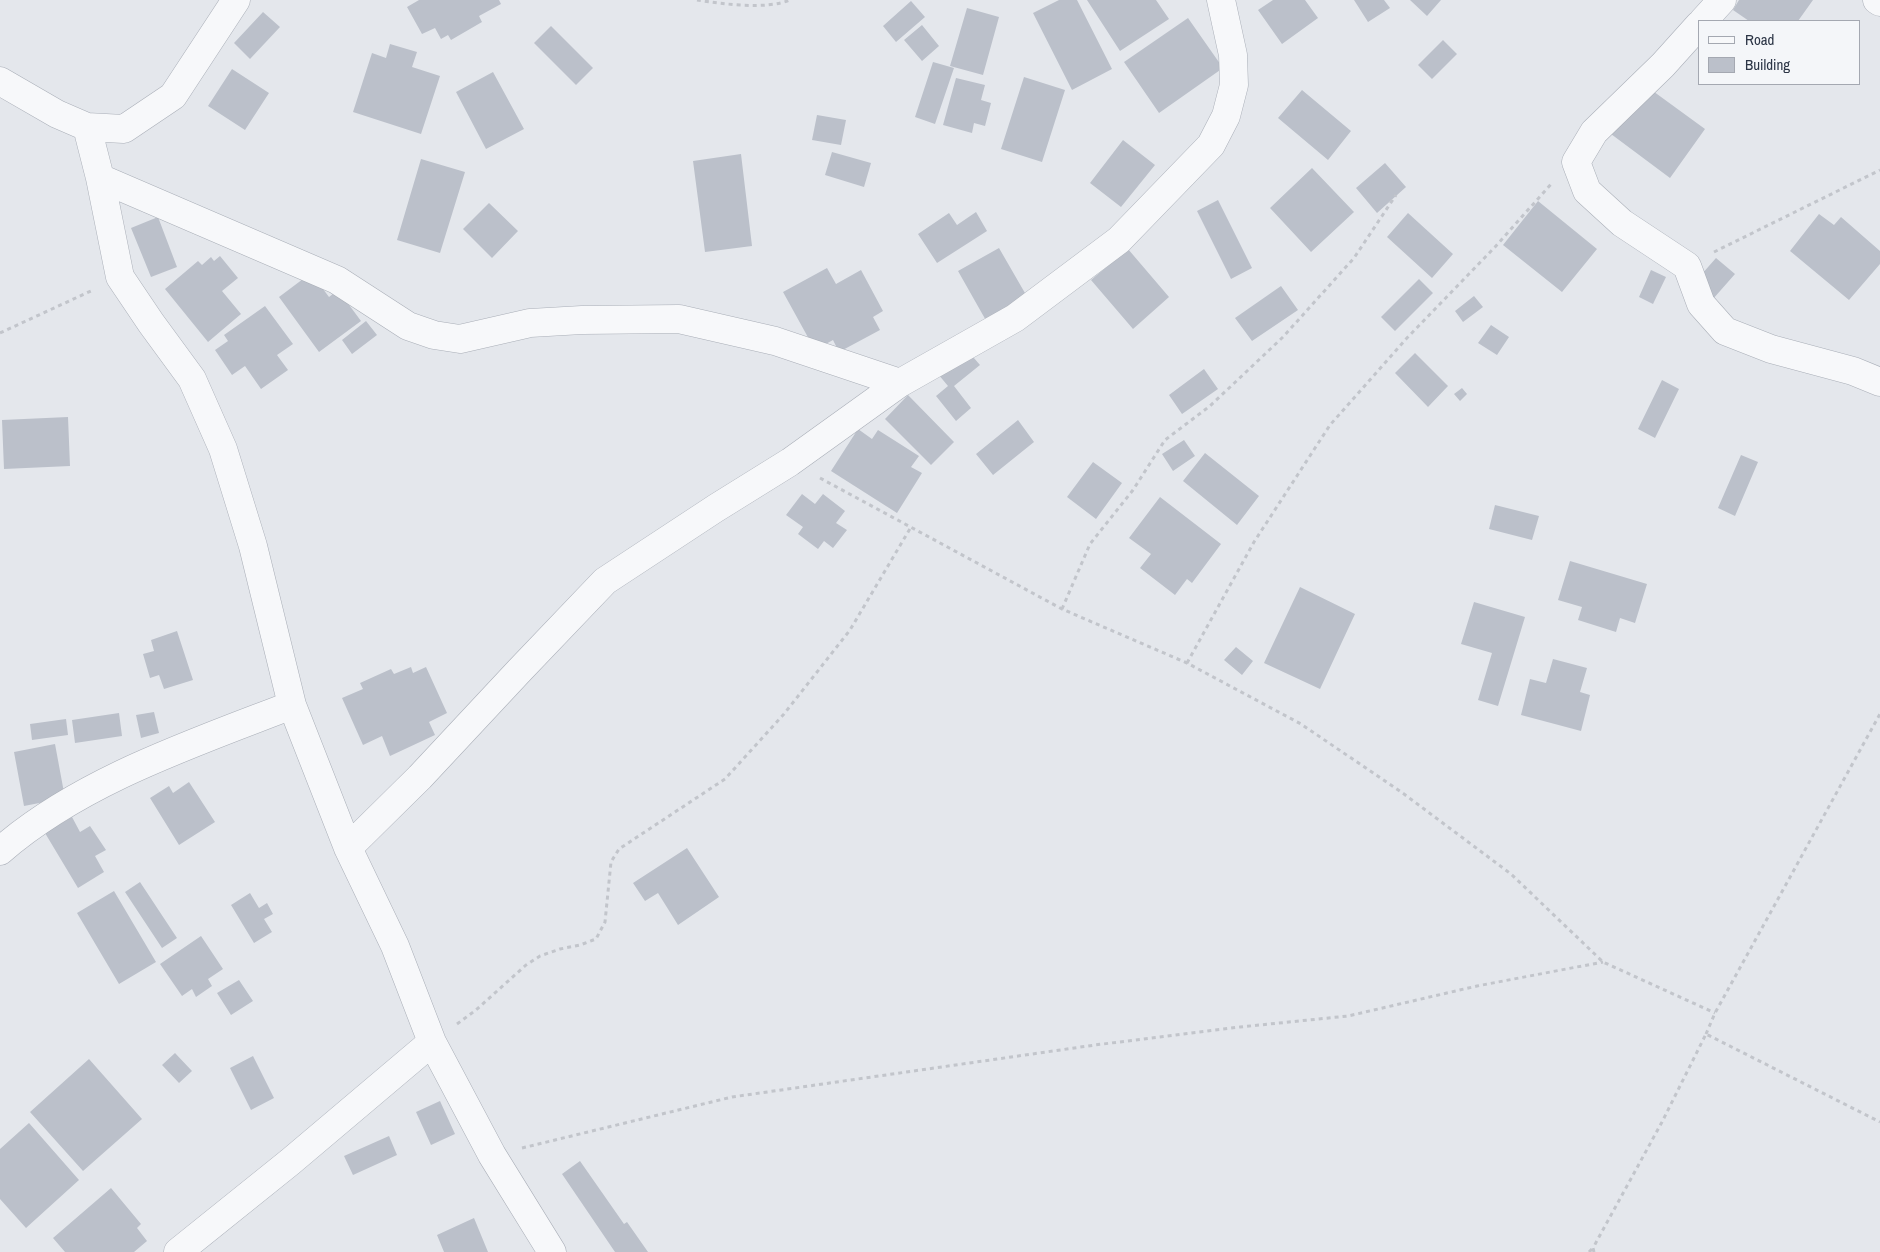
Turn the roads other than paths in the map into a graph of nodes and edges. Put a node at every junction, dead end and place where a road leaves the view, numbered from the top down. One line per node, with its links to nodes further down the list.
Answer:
1 (236, 0): 7 (street)
2 (1221, 0): 10 (street)
3 (1722, 0): 4 (street)
4 (1703, 20)
5 (1698, 26): 9 (street)
6 (0, 80): 7 (street)
7 (87, 127): 8 (street)
8 (100, 178): 10 (street); 11 (street)
9 (1880, 382)
10 (900, 383): 12 (street)
11 (292, 705): 12 (street); 13 (street)
12 (348, 848): 14 (street)
13 (0, 851)
14 (432, 1042): 15 (street); 16 (street)
15 (178, 1252)
16 (552, 1252)

